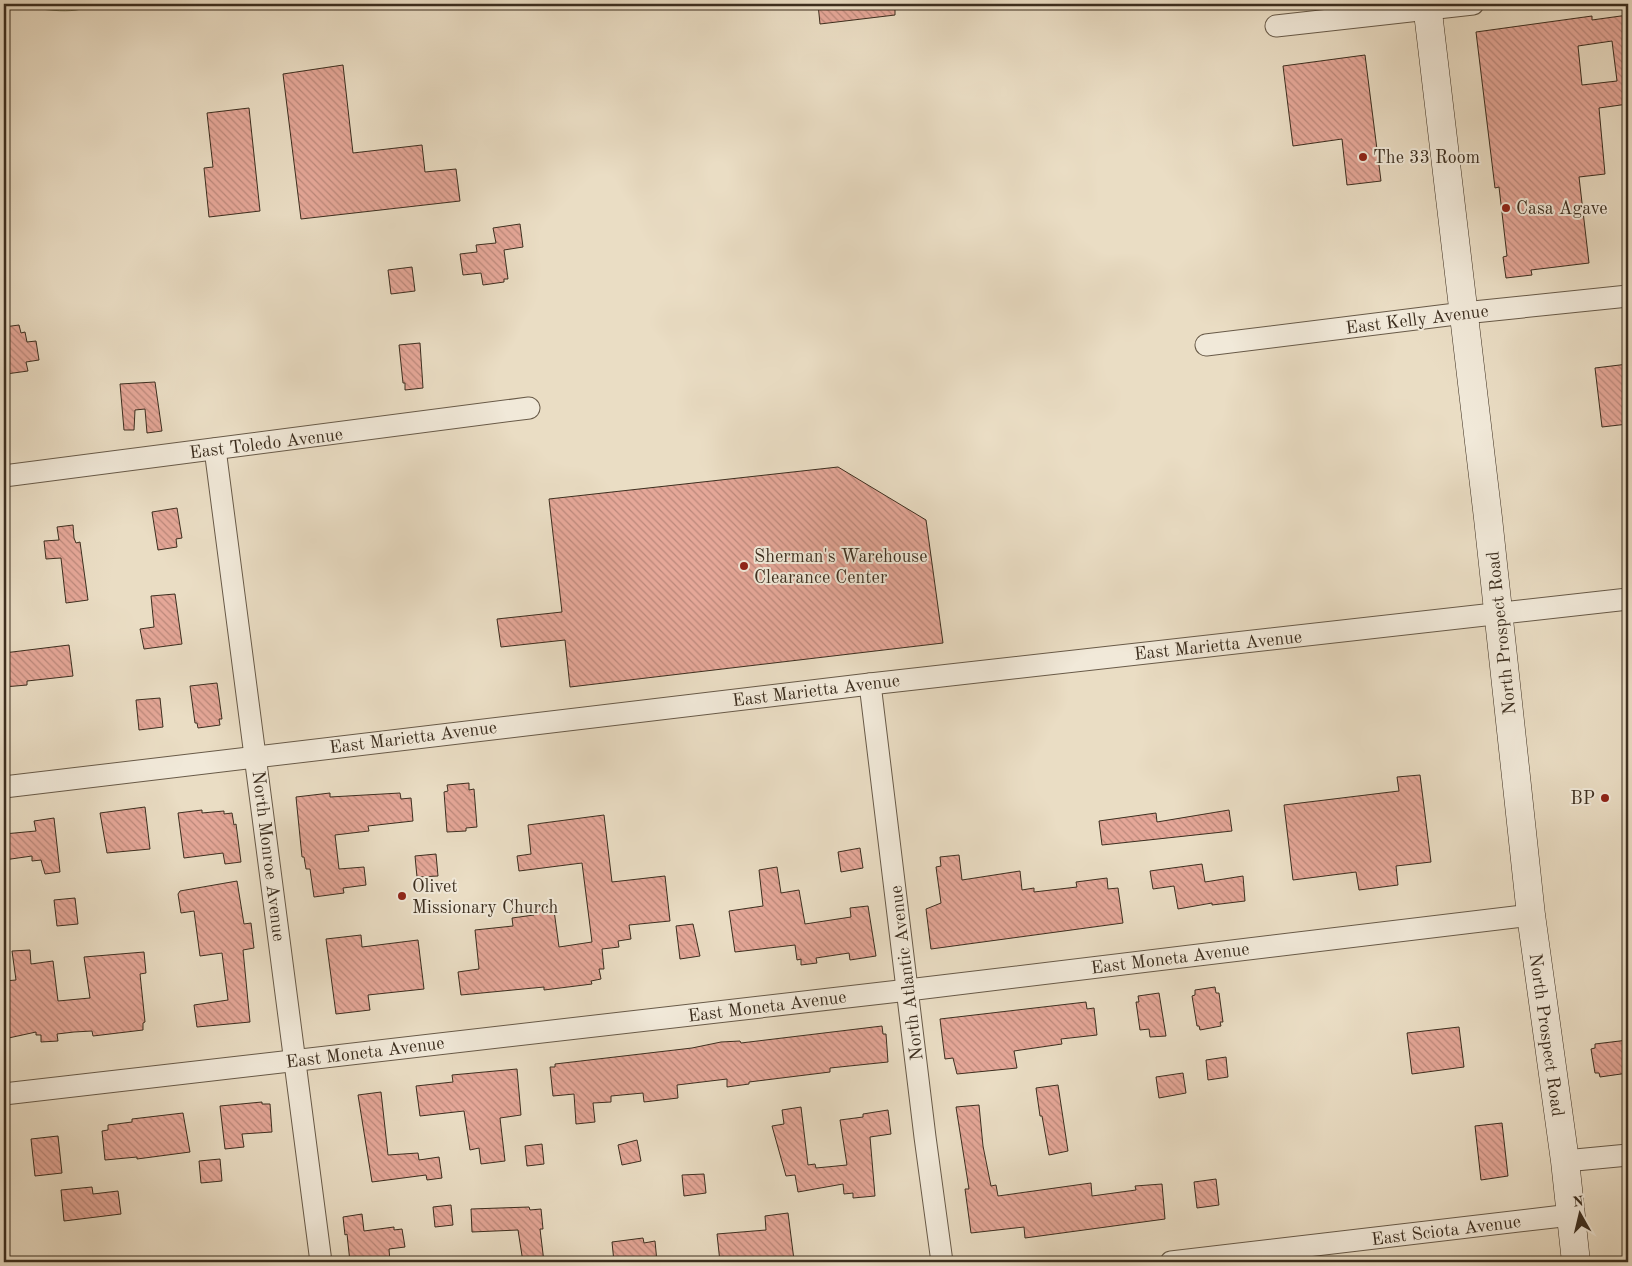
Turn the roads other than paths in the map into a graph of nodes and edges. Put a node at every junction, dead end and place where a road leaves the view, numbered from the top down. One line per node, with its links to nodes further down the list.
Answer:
1 (1474, 4): 2 (street)
2 (1428, 6): 3 (street); 5 (main road, North Prospect Road)
3 (1276, 26)
4 (1628, 296): 5 (street, East Kelly Avenue)
5 (1464, 313): 6 (street, East Kelly Avenue); 11 (main road, North Prospect Road)
6 (1206, 345)
7 (529, 408): 8 (street, East Toledo Avenue)
8 (215, 449): 9 (street, East Toledo Avenue); 13 (street, North Monroe Avenue)
9 (4, 476)
10 (1628, 599): 11 (street, East Marietta Avenue)
11 (1499, 614): 12 (street, East Marietta Avenue); 15 (main road, North Prospect Road)
12 (870, 684): 13 (street, East Marietta Avenue); 16 (street, North Atlantic Avenue)
13 (256, 756): 14 (street, East Marietta Avenue); 17 (street, North Monroe Avenue)
14 (4, 787)
15 (1531, 915): 16 (street, East Moneta Avenue); 20 (main road, North Prospect Road)
16 (908, 990): 17 (street, East Moneta Avenue); 23 (street, North Atlantic Avenue)
17 (295, 1060): 18 (street, East Moneta Avenue); 22 (street, North Monroe Avenue)
18 (4, 1094)
19 (1628, 1155): 20 (street)
20 (1565, 1161): 21 (main road, North Prospect Road)
21 (1571, 1215): 24 (street, East Sciota Avenue); 25 (main road, North Prospect Road)
22 (321, 1262)
23 (942, 1262)
24 (1172, 1262)
25 (1576, 1262)

